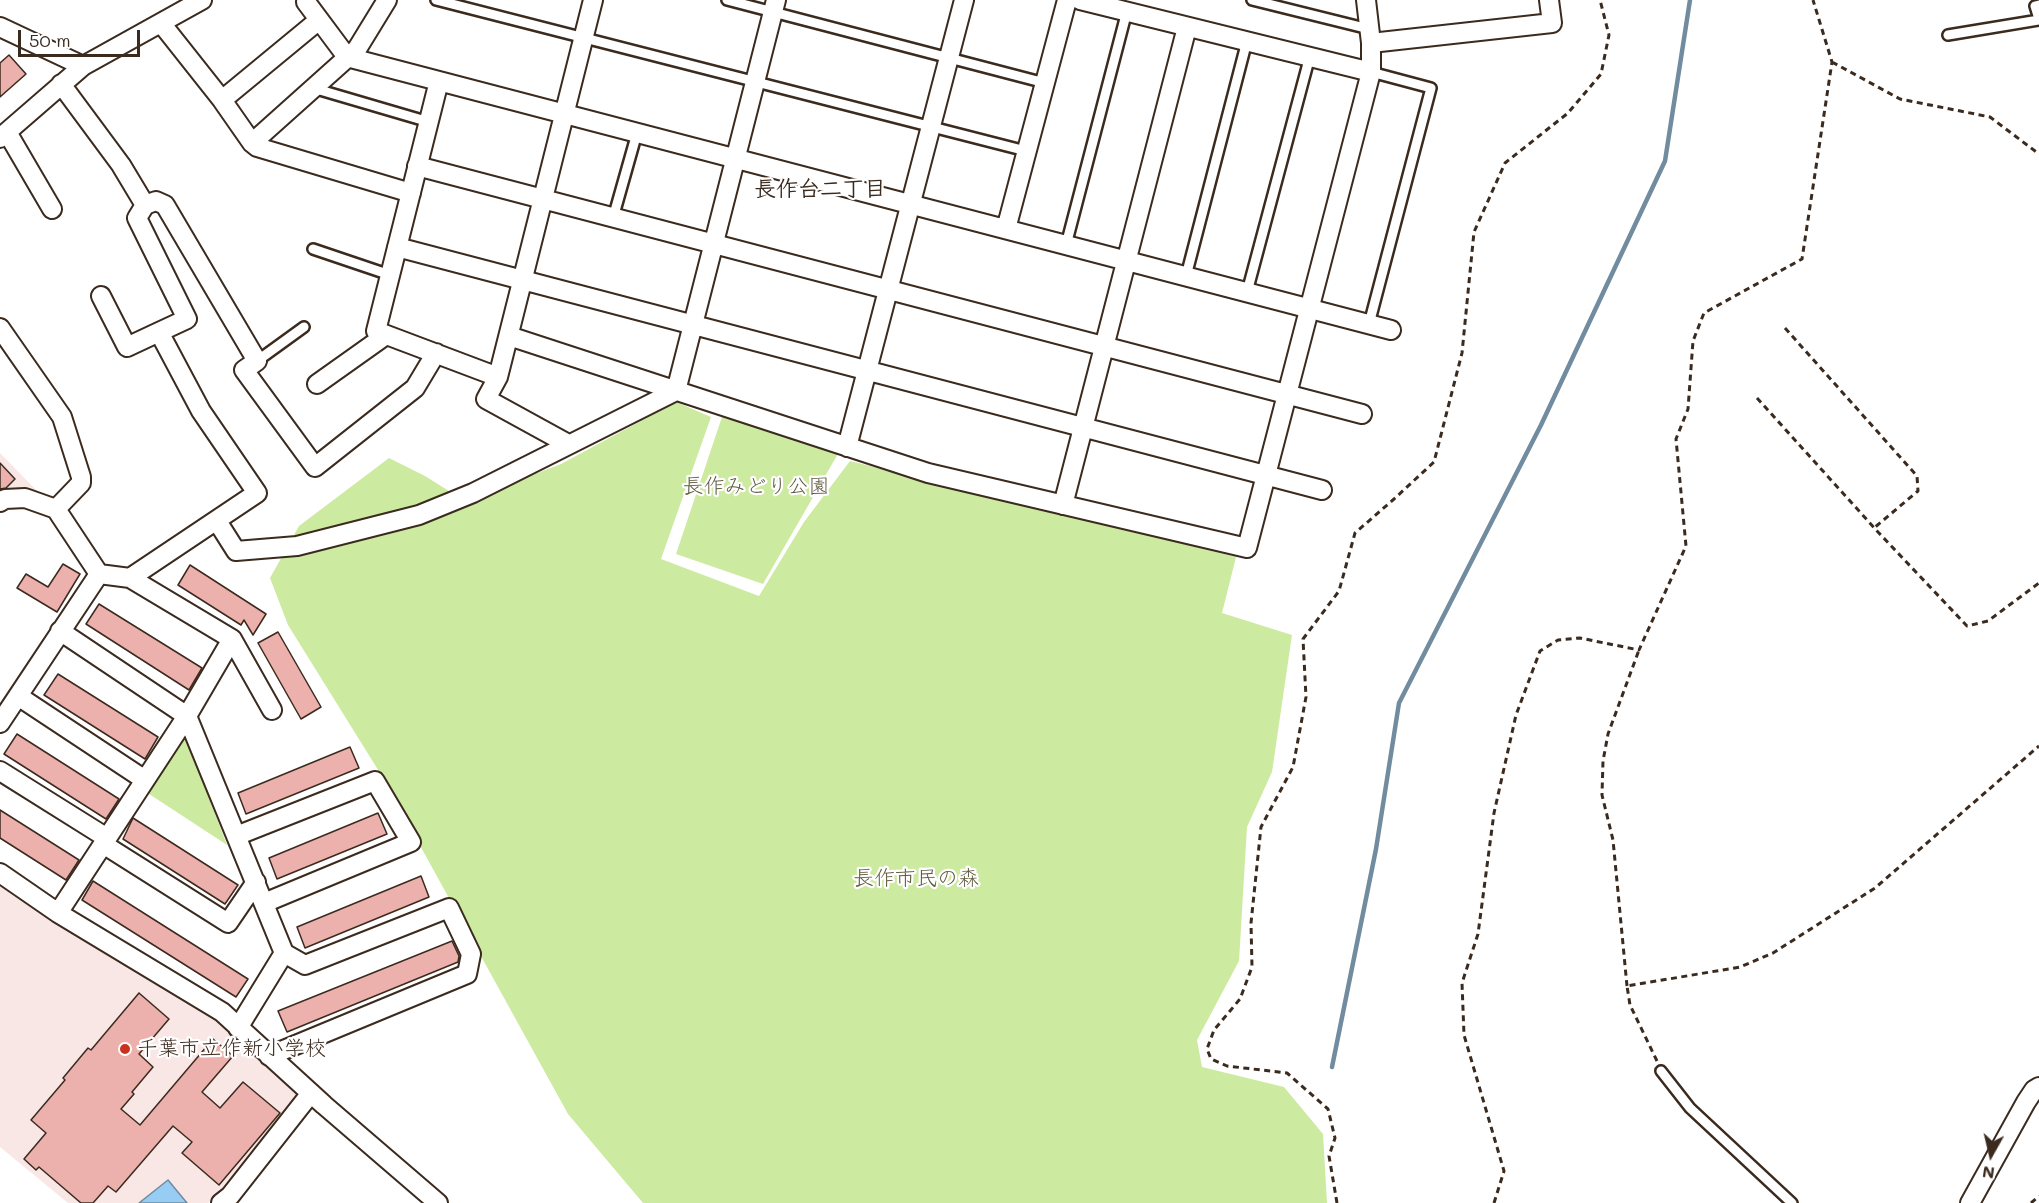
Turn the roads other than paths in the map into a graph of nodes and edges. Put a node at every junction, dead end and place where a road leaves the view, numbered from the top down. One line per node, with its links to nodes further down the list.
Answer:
1 (202, 0): 18 (street)
2 (387, 0): 26 (street)
3 (436, 0): 23 (lane)
4 (593, 0): 23 (street)
5 (727, 0): 14 (lane)
6 (964, 0): 27 (street)
7 (1067, 0): 32 (street)
8 (1080, 0): 15 (street)
9 (1252, 0): 22 (lane)
10 (1366, 0): 22 (street)
11 (1549, 0): 22 (street)
12 (305, 1): 17 (street)
13 (2039, 4): 16 (lane)
14 (774, 6): 27 (lane); 31 (street)
15 (1127, 12): 20 (street); 53 (lane)
16 (2039, 19): 21 (lane)
17 (319, 20): 26 (street); 35 (street)
18 (161, 23): 28 (street); 35 (street)
19 (0, 27): 28 (street)
20 (1187, 27): 24 (street); 56 (street)
21 (1948, 35)
22 (1370, 36): 29 (street)
23 (584, 38): 31 (lane); 36 (street)
24 (1247, 41): 25 (street); 58 (lane)
25 (1310, 56): 29 (street); 61 (lane)
26 (347, 57): 30 (street); 34 (street)
27 (949, 58): 32 (lane); 38 (street)
28 (83, 66): 33 (street)
29 (1371, 72): 63 (street); 64 (lane)
30 (439, 81): 36 (street); 37 (street)
31 (755, 82): 38 (lane); 43 (street)
32 (1045, 83): 42 (street)
33 (61, 84): 40 (street); 48 (street)
34 (312, 88): 37 (lane); 41 (street)
35 (222, 100): 41 (street)
36 (565, 114): 39 (street); 46 (street)
37 (429, 122): 44 (street)
38 (931, 127): 42 (lane); 47 (street)
39 (637, 133): 43 (street); 50 (lane)
40 (4, 135): 49 (street)
41 (252, 144): 45 (street)
42 (1026, 151): 51 (street)
43 (735, 158): 47 (street); 52 (street)
44 (417, 166): 45 (street); 46 (street)
45 (411, 193): 54 (street)
46 (543, 199): 50 (street); 59 (street)
47 (910, 204): 51 (street); 60 (street)
48 (145, 205): 69 (street); 74 (street)
49 (52, 208)
50 (613, 218): 52 (street)
51 (1006, 229): 53 (street)
52 (714, 244): 60 (street); 65 (street)
53 (1066, 245): 56 (street)
54 (397, 247): 57 (street); 59 (street)
55 (313, 249): 57 (lane)
56 (1126, 260): 58 (street); 72 (street)
57 (390, 275): 70 (street)
58 (1186, 276): 61 (street)
59 (523, 280): 65 (street); 71 (street)
60 (888, 290): 72 (street); 75 (street)
61 (1247, 292): 63 (street)
62 (101, 296): 69 (street)
63 (1309, 308): 64 (street); 79 (street)
64 (1369, 324): 68 (street)
65 (693, 325): 75 (street); 78 (street)
66 (304, 327): 74 (lane)
67 (0, 328): 88 (street)
68 (1391, 330)
69 (159, 332): 89 (street)
70 (386, 335): 73 (street); 77 (street)
71 (509, 336): 76 (street); 78 (street)
72 (1104, 346): 79 (street); 81 (street)
73 (436, 353): 74 (street); 76 (street)
74 (257, 361)
75 (867, 370): 81 (street); 83 (street)
76 (498, 377): 82 (street)
77 (317, 384)
78 (676, 391): 82 (street); 83 (street)
79 (1287, 394): 80 (street); 84 (street)
80 (1362, 414)
81 (1083, 427): 84 (street); 87 (street)
82 (568, 444): 89 (street)
83 (847, 447): 87 (street)
84 (1266, 475): 85 (street); 87 (street)
85 (1322, 490)
86 (0, 502): 88 (street)
87 (1063, 505)
88 (56, 509): 90 (street)
89 (217, 520): 91 (street)
90 (99, 574): 91 (street); 92 (street)
91 (130, 578): 93 (street)
92 (60, 631): 94 (street); 96 (street)
93 (232, 639): 95 (street); 96 (street)
94 (18, 696): 97 (street); 99 (street)
95 (272, 710)
96 (187, 716): 99 (street); 100 (street)
97 (0, 723)
98 (0, 771): 101 (street)
99 (145, 780): 101 (street)
100 (236, 836): 103 (street); 104 (street)
101 (105, 841): 103 (street); 105 (street)
102 (0, 873): 105 (street)
103 (256, 882): 104 (street)
104 (264, 903): 106 (street)
105 (58, 914): 107 (street)
106 (284, 953): 107 (street); 108 (street)
107 (238, 1028): 108 (street)
108 (269, 1056): 111 (street)
109 (1661, 1071): 114 (lane)
110 (2039, 1087): 115 (street)
111 (311, 1093): 112 (street); 113 (street)
112 (229, 1201)
113 (438, 1203)
114 (1792, 1203)
115 (1970, 1203)

